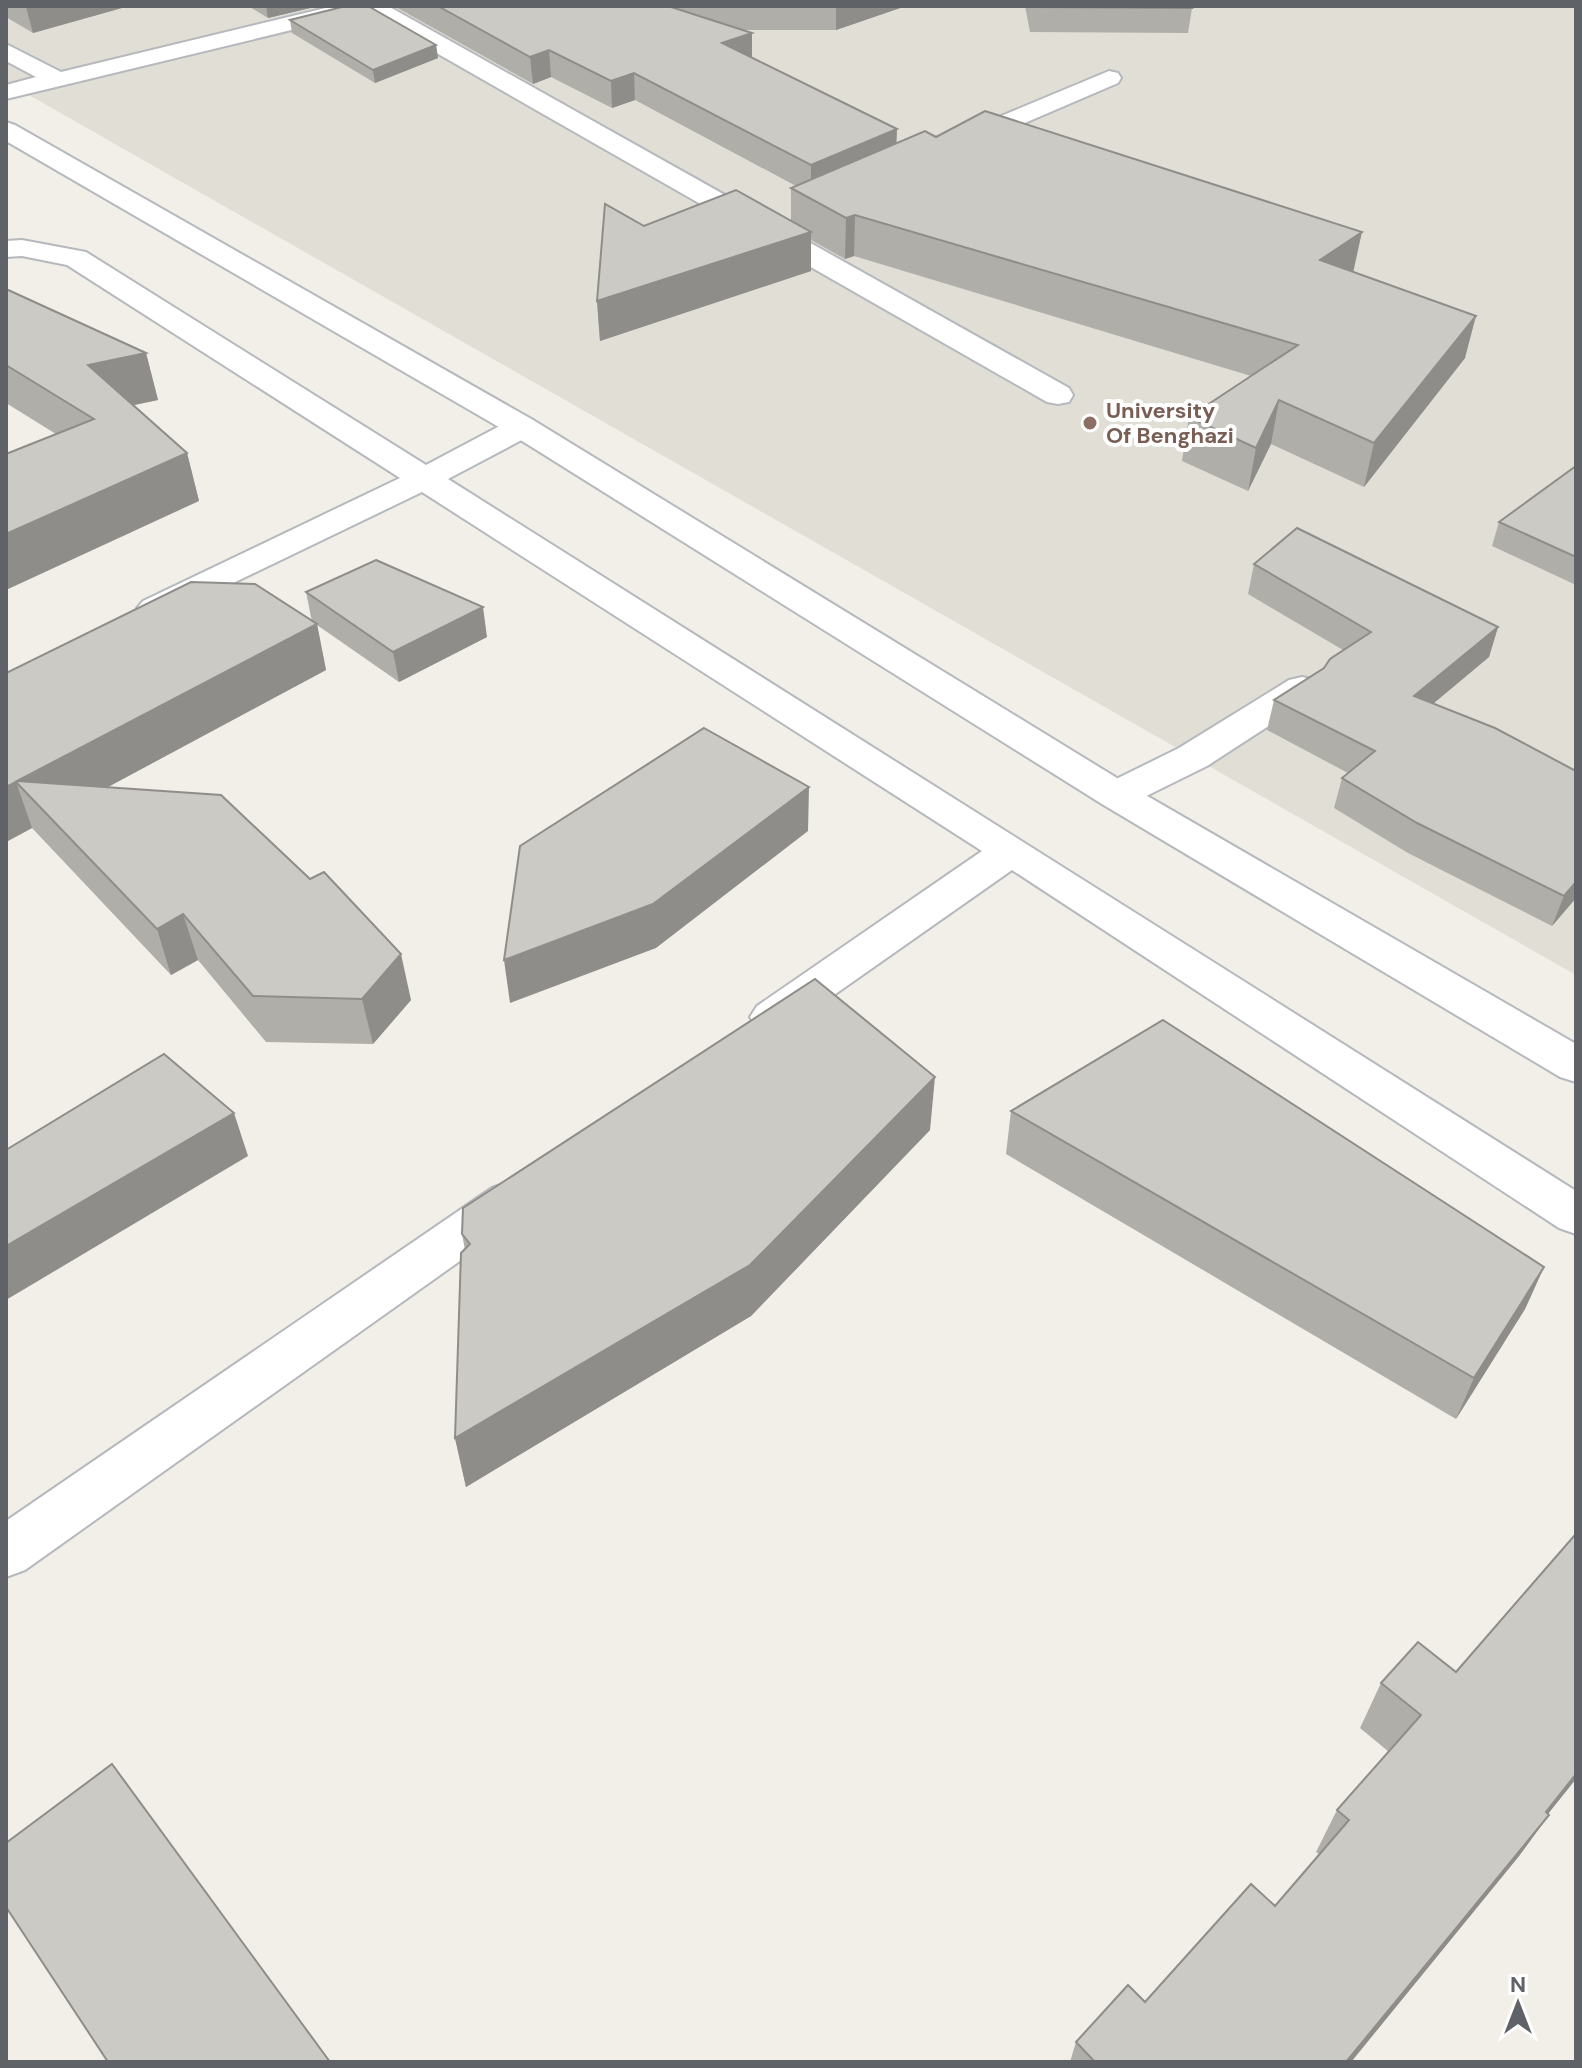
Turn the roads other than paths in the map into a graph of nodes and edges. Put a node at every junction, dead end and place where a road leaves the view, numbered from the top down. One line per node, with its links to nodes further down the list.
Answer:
1 (360, 6): 5 (street)
2 (371, 6): 10 (street)
3 (6, 51): 5 (street)
4 (1109, 78): 8 (street)
5 (58, 80): 6 (street)
6 (6, 92)
7 (6, 130): 13 (street)
8 (935, 153)
9 (791, 215): 10 (street)
10 (762, 228): 12 (street)
11 (6, 249): 14 (street)
12 (1058, 395)
13 (522, 427): 14 (street); 17 (street)
14 (424, 479): 15 (street); 18 (street)
15 (121, 624)
16 (1302, 688): 17 (street)
17 (1116, 795): 20 (street)
18 (1011, 851): 19 (street); 22 (street)
19 (737, 1042)
20 (1576, 1065)
21 (541, 1179): 23 (street)
22 (1576, 1215)
23 (6, 1552)

